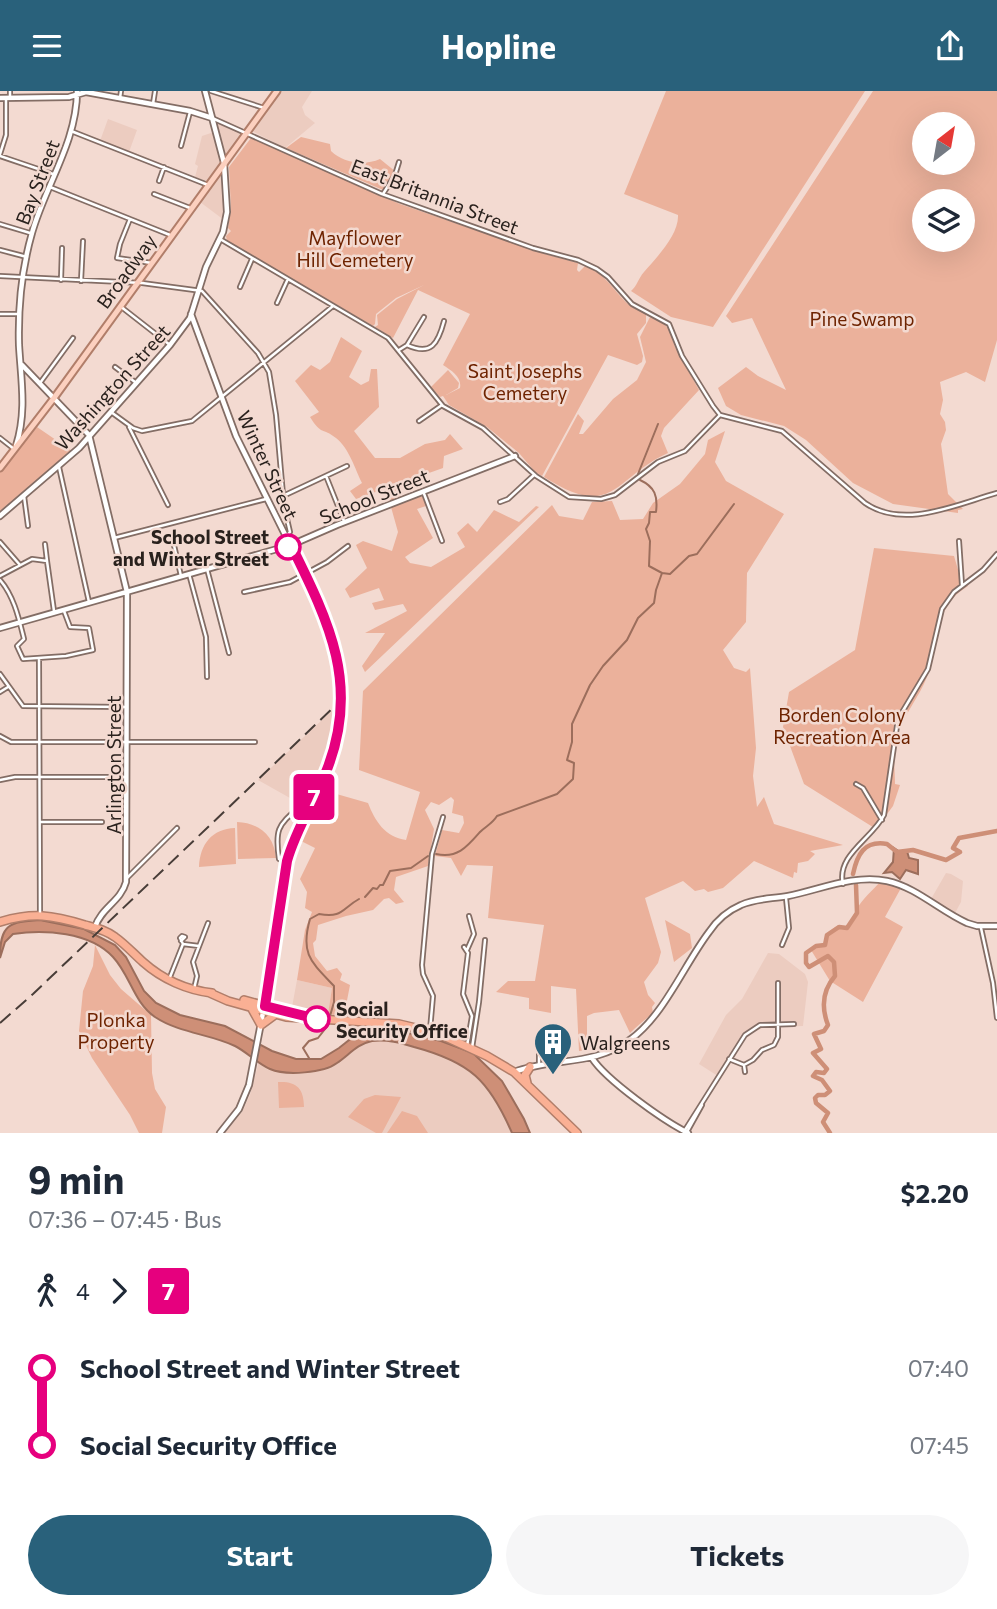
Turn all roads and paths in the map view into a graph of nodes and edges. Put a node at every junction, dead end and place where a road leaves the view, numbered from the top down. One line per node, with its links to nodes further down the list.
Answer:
1 (10, 91): 8 (street)
2 (121, 91): 9 (street)
3 (155, 91): 10 (street)
4 (205, 91): 13 (street, Washington Street)
5 (211, 91): 11 (street)
6 (276, 91): 11 (main road, Broadway)
7 (77, 93): 8 (street, East Britannia Street); 9 (street, East Britannia Street); 14 (street, Bay Street)
8 (5, 98): 17 (street)
9 (120, 98): 10 (street, East Britannia Street)
10 (153, 104): 12 (street, East Britannia Street)
11 (264, 108): 15 (main road, Broadway)
12 (190, 111): 13 (street, East Britannia Street); 16 (street)
13 (212, 118): 15 (street, East Britannia Street); 19 (street, Washington Street)
14 (71, 131): 20 (street); 21 (street, Bay Street)
15 (247, 132): 19 (main road, Broadway); 26 (street, East Britannia Street)
16 (181, 146)
17 (0, 155): 21 (street)
18 (399, 162): 26 (street)
19 (224, 163): 23 (main road, Broadway); 32 (street, Washington Street)
20 (164, 167): 22 (street); 23 (street)
21 (55, 175): 24 (street, Bay Street)
22 (159, 181)
23 (208, 185): 27 (main road, Broadway)
24 (50, 187): 28 (street); 30 (street, Bay Street)
25 (154, 194): 27 (street)
26 (383, 194): 68 (street, East Britannia Street)
27 (191, 208): 31 (main road, Broadway)
28 (130, 219): 31 (street); 38 (street)
29 (0, 223): 30 (street)
30 (32, 234): 36 (street, Bay Street)
31 (172, 235): 38 (main road, Broadway)
32 (220, 239): 37 (street); 46 (street, Washington Street)
33 (83, 241): 43 (street)
34 (62, 248): 41 (street)
35 (0, 250): 36 (street)
36 (27, 257): 40 (street, Bay Street)
37 (252, 259): 42 (street); 45 (street)
38 (152, 263): 44 (main road, Broadway)
39 (0, 276): 40 (street)
40 (24, 278): 41 (street); 51 (street, Bay Street)
41 (61, 280): 43 (street)
42 (288, 280): 47 (street); 49 (street)
43 (81, 281): 44 (street)
44 (137, 283): 46 (street); 48 (main road, Broadway)
45 (240, 287)
46 (199, 289): 52 (street, Washington Street); 59 (street)
47 (276, 303)
48 (120, 306): 56 (street); 64 (main road, Broadway)
49 (333, 306): 58 (street); 59 (street)
50 (0, 314): 51 (street)
51 (21, 314): 60 (street, Bay Street)
52 (191, 314): 56 (street, Washington Street); 65 (street, Winter Street)
53 (424, 317): 57 (street)
54 (444, 321): 57 (street)
55 (73, 338): 62 (street)
56 (170, 345): 63 (street, Washington Street)
57 (407, 345): 58 (street)
58 (399, 350): 66 (street)
59 (264, 360): 65 (street); 83 (street)
60 (22, 365): 62 (street); 73 (street, Bay Street)
61 (115, 367): 63 (street)
62 (40, 383): 64 (street)
63 (137, 384): 67 (street, Washington Street)
64 (54, 398): 71 (street); 73 (main road, Broadway)
65 (221, 398): 70 (street); 84 (street, Winter Street)
66 (442, 405): 69 (street); 74 (street)
67 (111, 412): 70 (street); 71 (street, Washington Street)
68 (720, 415): 78 (street); 81 (street)
69 (419, 421)
70 (127, 424): 86 (street)
71 (90, 436): 76 (street, Washington Street); 91 (street, Arlington Street)
72 (0, 438): 73 (street)
73 (14, 450): 77 (main road, Broadway)
74 (515, 456): 78 (street); 80 (street, School Street)
75 (347, 466): 79 (street)
76 (59, 467): 82 (street, Washington Street); 110 (street)
77 (0, 468)
78 (534, 475): 85 (street)
79 (326, 476): 83 (street); 88 (street)
80 (423, 491): 88 (street, School Street); 93 (street)
81 (997, 493)
82 (23, 496): 87 (street, Washington Street); 89 (street)
83 (283, 496): 90 (street)
84 (266, 499): 90 (street, Winter Street); 91 (street)
85 (500, 502)
86 (168, 505)
87 (0, 516)
88 (345, 522): 97 (street, School Street)
89 (29, 526)
90 (286, 537): 97 (street, Winter Street)
91 (114, 538): 108 (street, Arlington Street)
92 (173, 541): 105 (street)
93 (442, 541)
94 (959, 541): 107 (street)
95 (0, 542): 101 (street)
96 (45, 544): 100 (street)
97 (291, 545): 102 (street, School Street); 103 (street, Winter Street)
98 (348, 546): 103 (street)
99 (997, 554): 107 (street)
100 (47, 561): 101 (street); 112 (street)
101 (20, 565): 106 (street)
102 (206, 569): 104 (street, School Street); 115 (street)
103 (305, 573): 109 (street); 131 (street, Winter Street)
104 (189, 574): 105 (street, School Street); 118 (street)
105 (181, 576): 108 (street, School Street)
106 (0, 578): 113 (street)
107 (962, 585): 133 (street)
108 (127, 591): 110 (street, School Street); 122 (street, Arlington Street)
109 (244, 592)
110 (89, 602): 111 (street, School Street)
111 (64, 609): 112 (street, School Street); 116 (street)
112 (54, 611): 113 (street, School Street)
113 (20, 621): 114 (street, School Street); 116 (street)
114 (0, 628)
115 (229, 653)
116 (39, 659): 121 (street)
117 (0, 674): 119 (street)
118 (207, 677)
119 (8, 687): 120 (street); 121 (street)
120 (0, 692)
121 (40, 707): 122 (street); 124 (street)
122 (126, 707): 125 (street, Arlington Street)
123 (0, 736): 124 (street)
124 (40, 742): 125 (street); 127 (street)
125 (127, 742): 126 (street); 128 (street, Arlington Street)
126 (255, 742)
127 (40, 777): 128 (street); 129 (street); 134 (street)
128 (127, 777): 138 (street, Arlington Street)
129 (0, 780)
130 (856, 784): 133 (street)
131 (309, 807): 137 (street, Winter Street); 137 (street)
132 (443, 817): 163 (street)
133 (882, 820): 139 (street)
134 (40, 822): 135 (street); 141 (street)
135 (102, 822)
136 (177, 828): 138 (street)
137 (287, 861): 156 (street, Winter Street)
138 (127, 879): 147 (street)
139 (843, 884): 140 (street); 145 (street)
140 (786, 896): 150 (street); 166 (street)
141 (40, 915): 143 (highway); 147 (highway)
142 (470, 916): 164 (street)
143 (0, 922)
144 (208, 923): 149 (street)
145 (981, 926): 146 (street); 158 (street)
146 (997, 926)
147 (95, 927): 151 (highway)
148 (485, 940): 164 (street)
149 (199, 946): 151 (street); 153 (street)
150 (782, 946)
151 (169, 980): 153 (highway)
152 (779, 983): 160 (street)
153 (194, 989): 154 (highway)
154 (210, 993): 155 (highway); 156 (highway)
155 (251, 1007): 156 (highway); 162 (highway)
156 (265, 1008): 157 (highway); 159 (highway); 162 (street, Winter Street)
157 (276, 1014): 159 (highway); 162 (highway)
158 (997, 1017)
159 (307, 1018): 163 (highway)
160 (778, 1024): 161 (street); 167 (street); 170 (street)
161 (794, 1024)
162 (261, 1025): 176 (street, Winter Street)
163 (430, 1030): 164 (highway)
164 (470, 1047): 172 (highway)
165 (539, 1054): 168 (street)
166 (592, 1058): 169 (street); 175 (street)
167 (729, 1059): 170 (street); 175 (street)
168 (540, 1064): 169 (street); 172 (street)
169 (551, 1065): 171 (street)
170 (744, 1065): 173 (street)
171 (530, 1067): 172 (street); 174 (highway)
172 (514, 1072): 174 (highway)
173 (745, 1072)
174 (529, 1087): 177 (highway)
175 (687, 1132)
176 (220, 1133)
177 (577, 1133)

